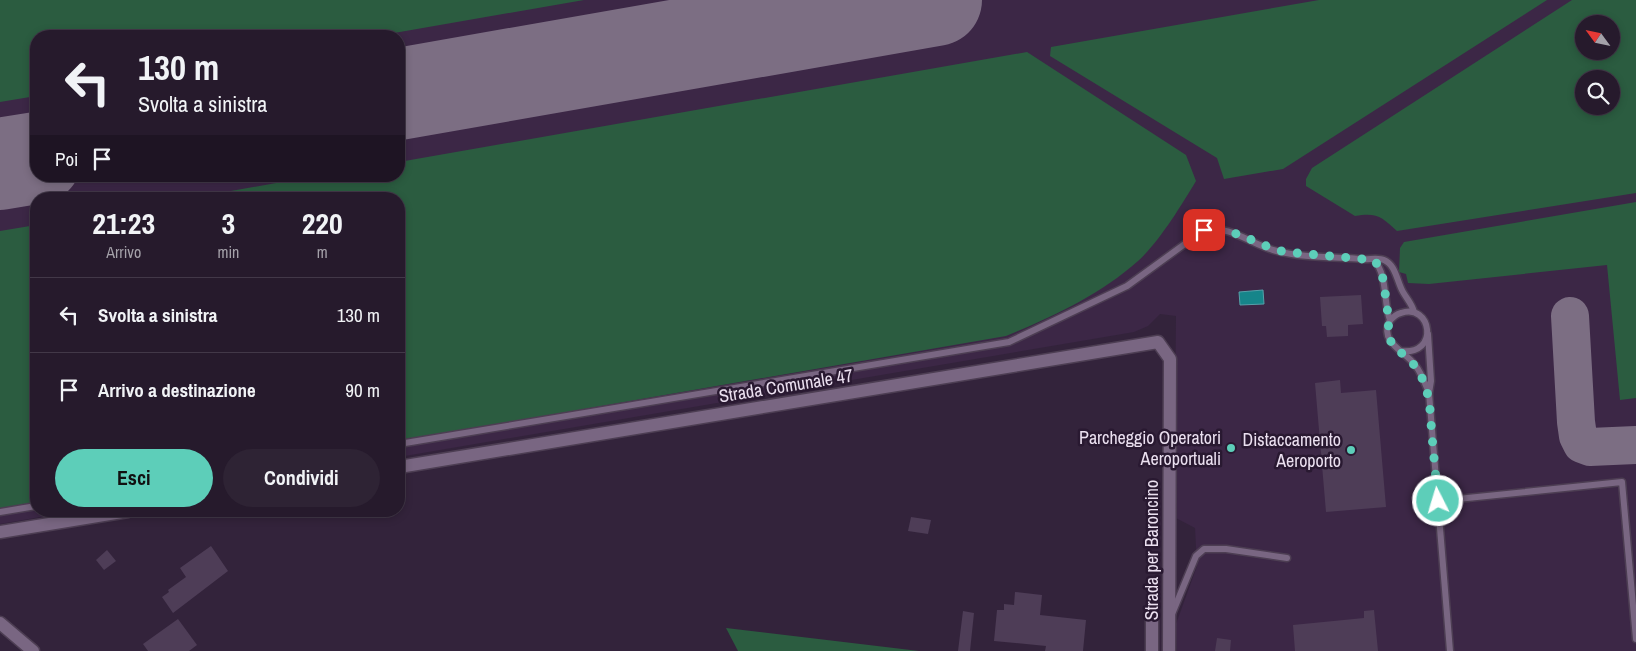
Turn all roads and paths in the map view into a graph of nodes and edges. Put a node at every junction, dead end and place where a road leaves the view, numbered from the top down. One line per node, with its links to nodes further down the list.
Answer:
1 (1374, 260): 2 (lane); 3 (lane); 8 (lane)
2 (1414, 312): 3 (lane); 4 (lane)
3 (1390, 320): 5 (lane)
4 (1428, 334): 5 (lane); 7 (lane)
5 (1400, 351): 7 (lane)
6 (1170, 359): 9 (street, Strada Comunale 47); 17 (street, Strada per Baroncino)
7 (1429, 393): 10 (lane)
8 (405, 443)
9 (405, 466)
10 (1438, 501): 19 (lane); 23 (lane)
11 (30, 507): 12 (lane)
12 (0, 512)
13 (91, 517): 14 (street)
14 (0, 532)
15 (1287, 558): 17 (lane)
16 (1152, 620): 21 (street)
17 (1170, 620): 22 (street, Strada per Baroncino)
18 (0, 623): 20 (street)
19 (1636, 639)
20 (33, 651)
21 (1152, 651)
22 (1169, 651)
23 (1450, 651)

